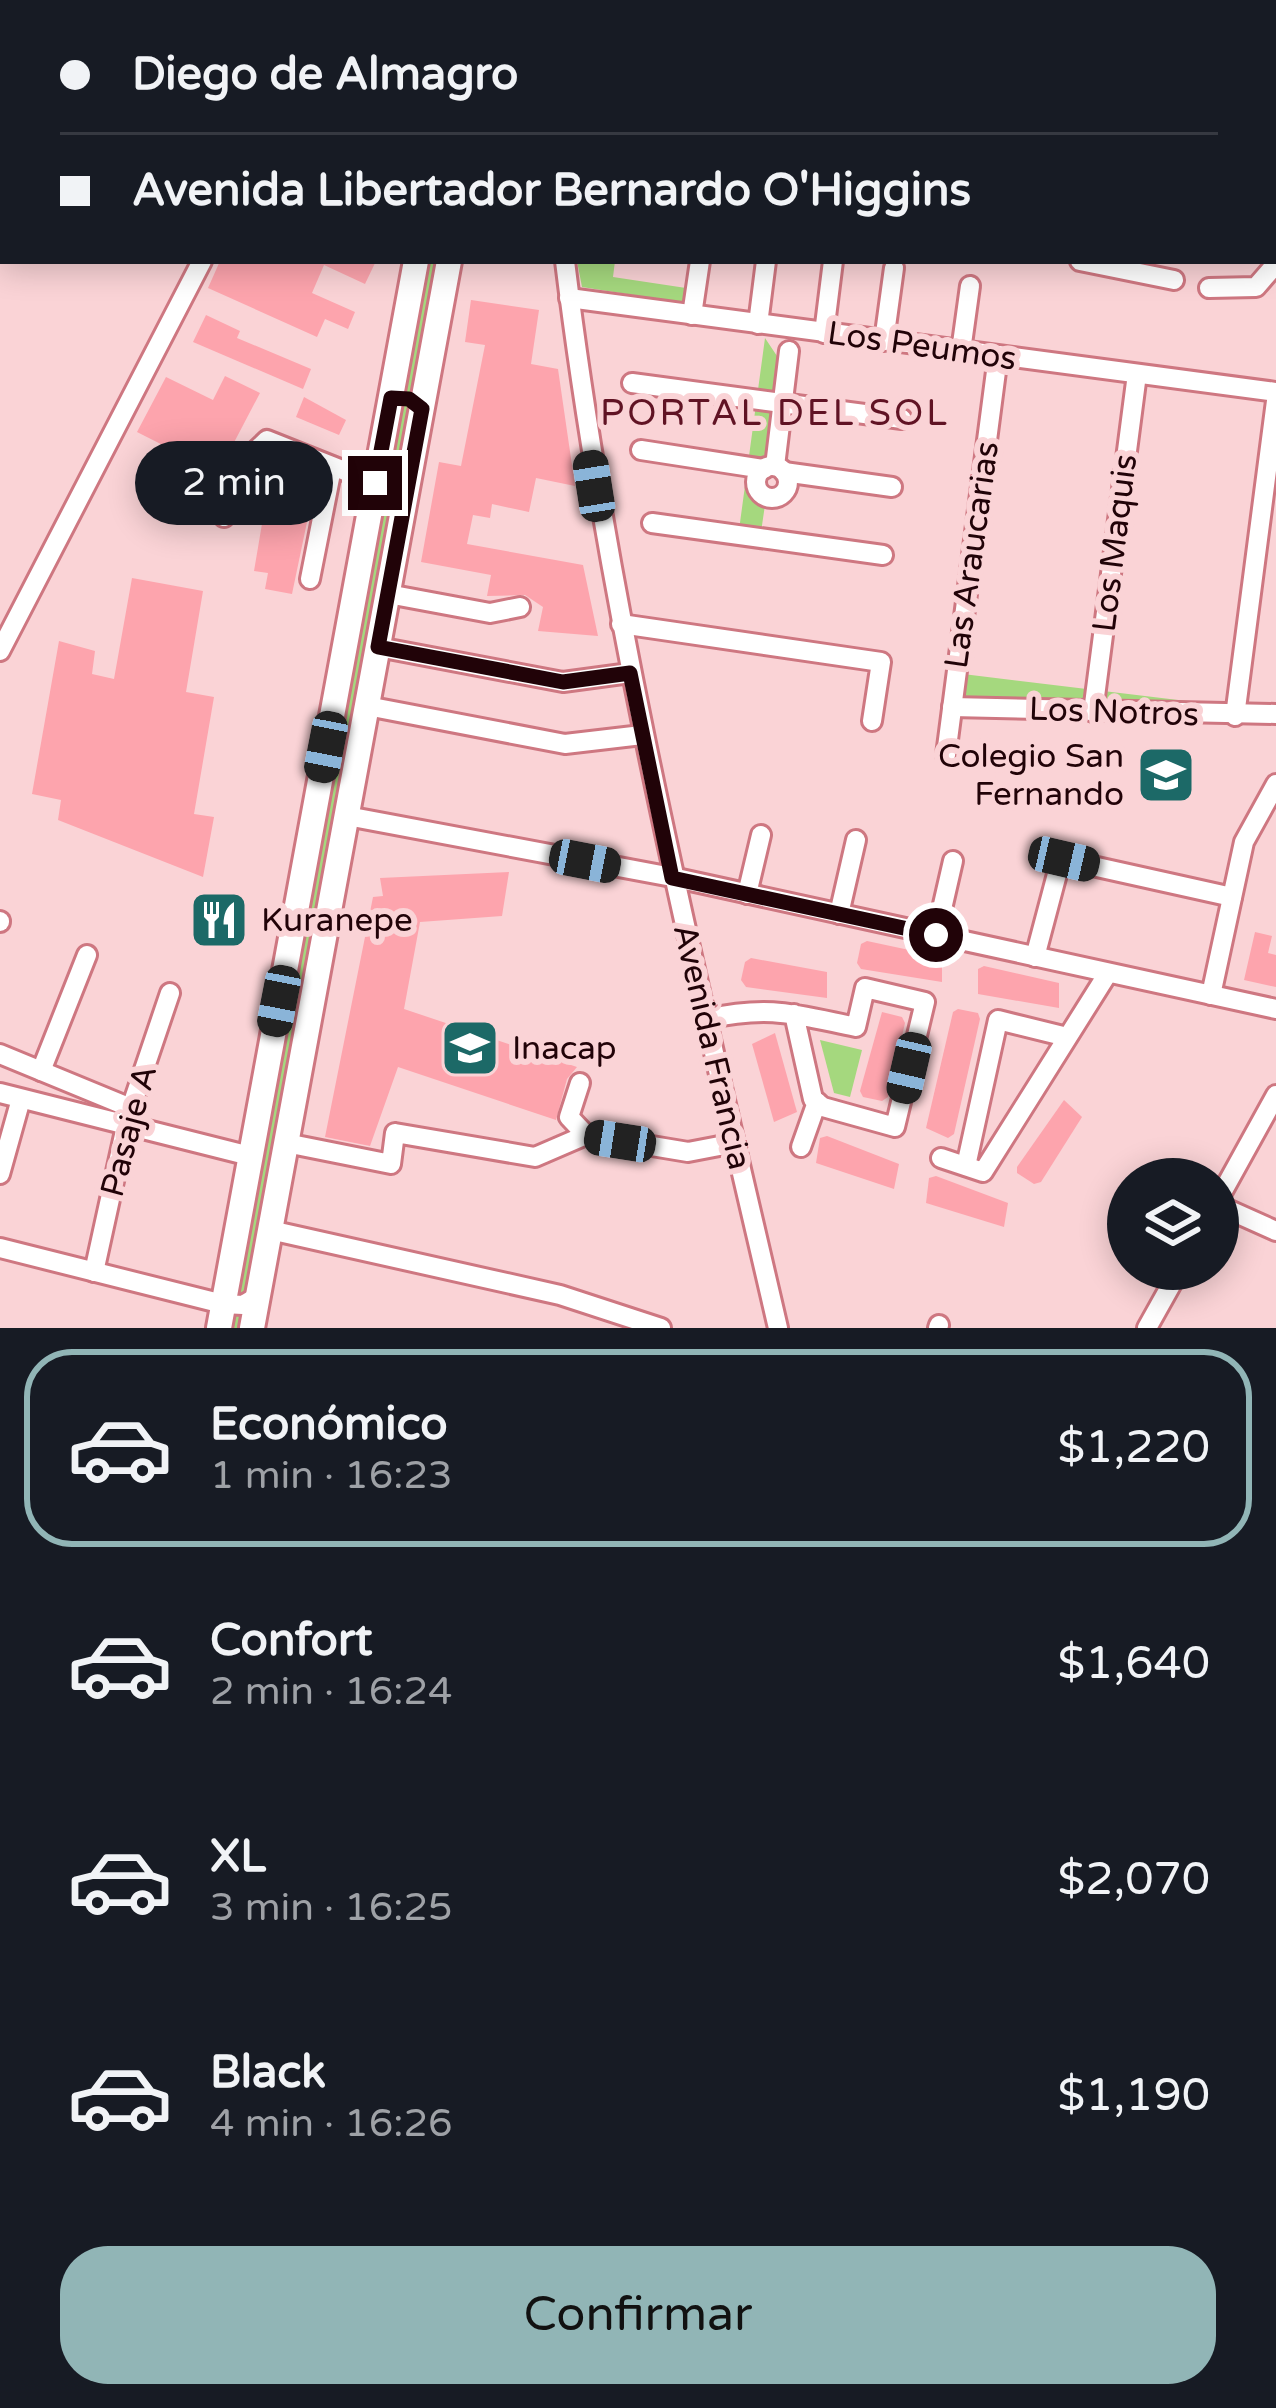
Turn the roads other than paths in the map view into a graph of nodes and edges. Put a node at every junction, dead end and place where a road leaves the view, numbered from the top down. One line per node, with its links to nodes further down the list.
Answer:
1 (200, 264): 43 (street)
2 (415, 264): 25 (main road)
3 (448, 264): 27 (main road)
4 (565, 264): 14 (street, Avenida Francia)
5 (700, 264): 15 (street)
6 (766, 264): 16 (street)
7 (832, 264): 17 (street)
8 (1095, 264): 11 (street)
9 (1276, 264): 13 (street)
10 (894, 268): 18 (street)
11 (1174, 280)
12 (970, 286): 20 (street)
13 (1209, 288)
14 (569, 298): 15 (street, Los Peumos); 41 (street, Avenida Francia)
15 (692, 315): 16 (street, Los Peumos)
16 (767, 325): 17 (street, Los Peumos); 19 (street)
17 (816, 332): 18 (street, Los Peumos); 19 (street)
18 (884, 341): 20 (street, Los Peumos)
19 (789, 351): 26 (street)
20 (961, 351): 21 (street, Los Peumos)
21 (998, 356): 22 (street, Los Peumos); 46 (street, Las Araucarias)
22 (1137, 374): 24 (street, Los Peumos); 47 (street, Los Maquis)
23 (632, 383): 26 (street)
24 (1276, 397): 49 (street)
25 (391, 398): 27 (main road); 32 (main road)
26 (782, 403): 28 (street); 31 (street)
27 (422, 409): 39 (main road)
28 (902, 418)
29 (641, 450): 31 (street)
30 (332, 468): 32 (street); 34 (street); 38 (street)
31 (774, 469): 33 (street); 36 (street)
32 (375, 483): 84 (main road)
33 (892, 487)
34 (224, 517)
35 (652, 523): 36 (street)
36 (765, 538): 37 (street)
37 (883, 555)
38 (310, 579)
39 (388, 594): 40 (street); 42 (main road)
40 (520, 607)
41 (621, 624): 44 (street, Avenida Francia); 50 (street)
42 (378, 647): 44 (street); 45 (main road)
43 (0, 651)
44 (630, 673): 51 (street, Avenida Francia)
45 (367, 706): 51 (street); 54 (main road)
46 (952, 707): 47 (street, Los Notros); 52 (street, Las Araucarias)
47 (1093, 712): 49 (street, Los Notros)
48 (1276, 714): 49 (street, Los Notros)
49 (1235, 716)
50 (872, 721)
51 (642, 735): 58 (street, Avenida Francia)
52 (946, 755)
53 (1276, 784): 60 (street)
54 (346, 816): 58 (street); 81 (main road)
55 (761, 835): 59 (street)
56 (856, 840): 61 (street)
57 (953, 861): 62 (street)
58 (672, 878): 59 (street); 70 (street, Avenida Francia)
59 (747, 894): 61 (street)
60 (1232, 897): 64 (street); 67 (street)
61 (839, 914): 62 (street)
62 (936, 935): 64 (street)
63 (87, 955): 73 (street)
64 (1035, 957): 65 (street)
65 (1103, 979): 67 (street); 71 (street)
66 (170, 993): 79 (street, Pasaje A)
67 (1211, 995): 68 (street)
68 (1276, 1010)
69 (794, 1014): 70 (street); 78 (street); 78 (street)
70 (706, 1019): 82 (street, Avenida Francia)
71 (1067, 1036): 87 (street); 87 (street)
72 (0, 1054): 73 (street)
73 (41, 1071): 79 (street)
74 (580, 1083): 80 (street)
75 (0, 1093): 77 (street)
76 (1276, 1095): 86 (street)
77 (21, 1099): 79 (street); 88 (street)
78 (817, 1102): 83 (street)
79 (129, 1117): 84 (street); 94 (street, Pasaje A)
80 (586, 1136): 81 (street); 82 (street)
81 (286, 1143): 91 (main road)
82 (735, 1143): 100 (street, Avenida Francia)
83 (801, 1147)
84 (250, 1156): 92 (main road)
85 (940, 1158): 87 (street)
86 (1239, 1164)
87 (966, 1166)
88 (0, 1174)
89 (1239, 1213): 90 (street)
90 (1276, 1231)
91 (268, 1241): 92 (main road); 96 (main road); 99 (street)
92 (234, 1246): 97 (main road)
93 (0, 1248): 94 (street)
94 (94, 1272): 97 (street)
95 (1168, 1290): 101 (street)
96 (258, 1296): 97 (street); 98 (main road)
97 (221, 1316)
98 (252, 1328)
99 (661, 1328)
100 (778, 1328)
101 (1147, 1328)

